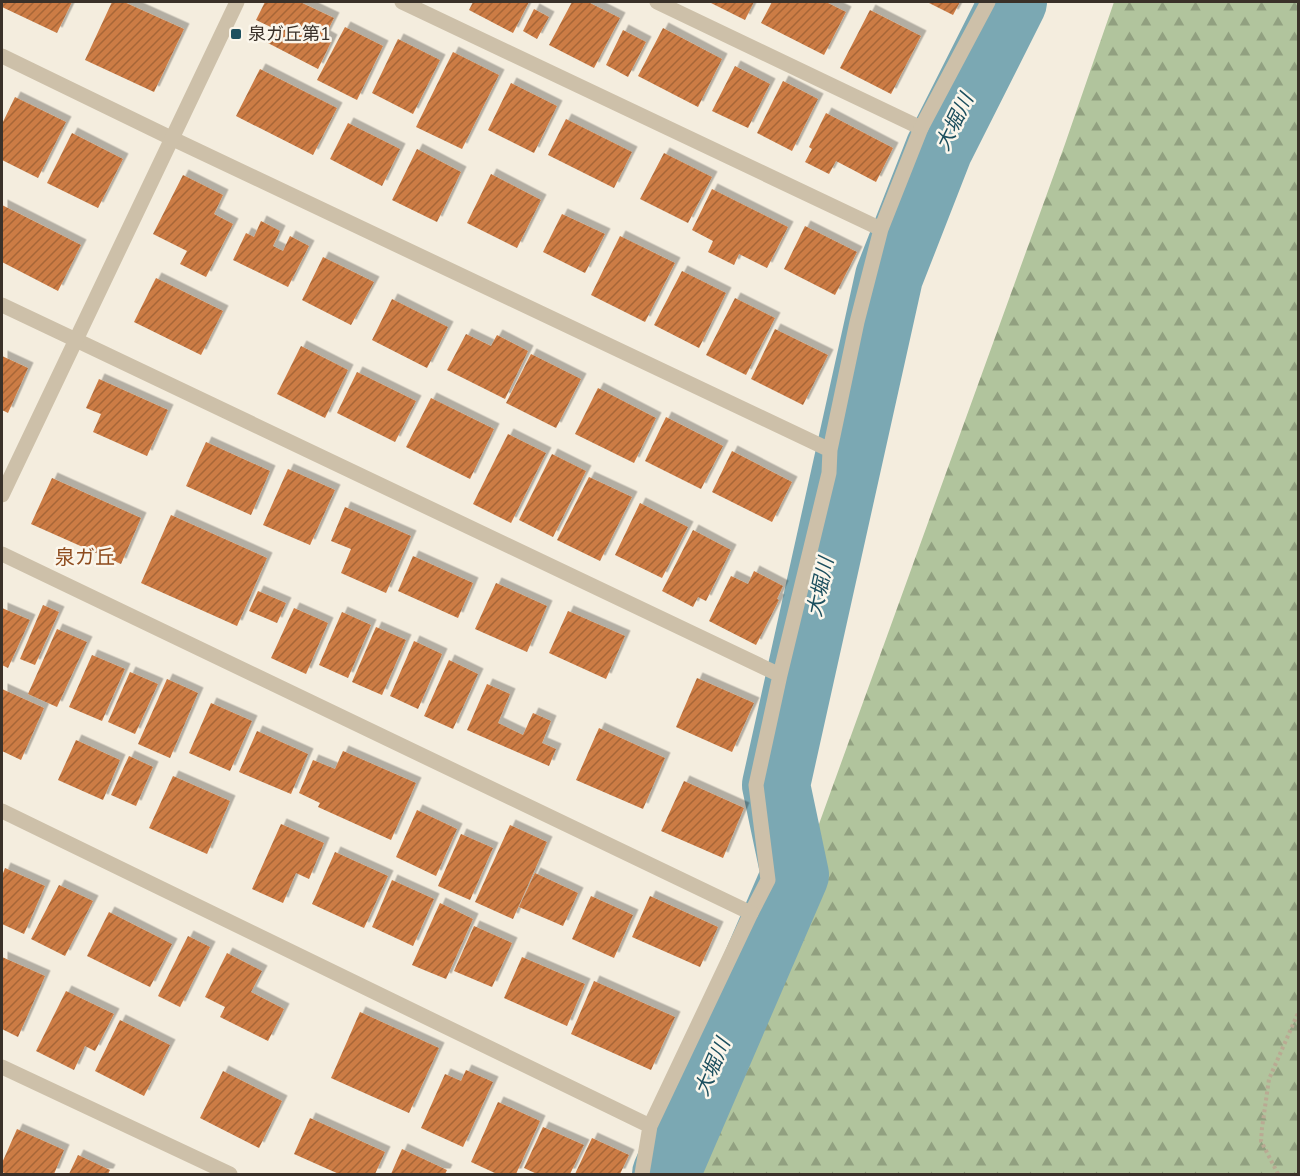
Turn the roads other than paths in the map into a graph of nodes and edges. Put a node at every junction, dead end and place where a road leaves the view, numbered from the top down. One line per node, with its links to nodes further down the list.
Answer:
1 (237, 2): 7 (street)
2 (402, 2): 8 (street)
3 (657, 2): 6 (street)
4 (988, 2): 6 (street)
5 (2, 56): 7 (street)
6 (921, 128): 8 (street)
7 (171, 138): 10 (street); 11 (street)
8 (881, 229): 11 (street)
9 (2, 305): 10 (street)
10 (76, 340): 12 (street); 14 (street)
11 (830, 450): 14 (street)
12 (2, 495)
13 (2, 554): 16 (street)
14 (780, 675): 16 (street)
15 (2, 811): 18 (street)
16 (751, 913): 18 (street)
17 (2, 1067): 19 (street)
18 (650, 1126): 20 (street)
19 (230, 1174)
20 (642, 1174)

